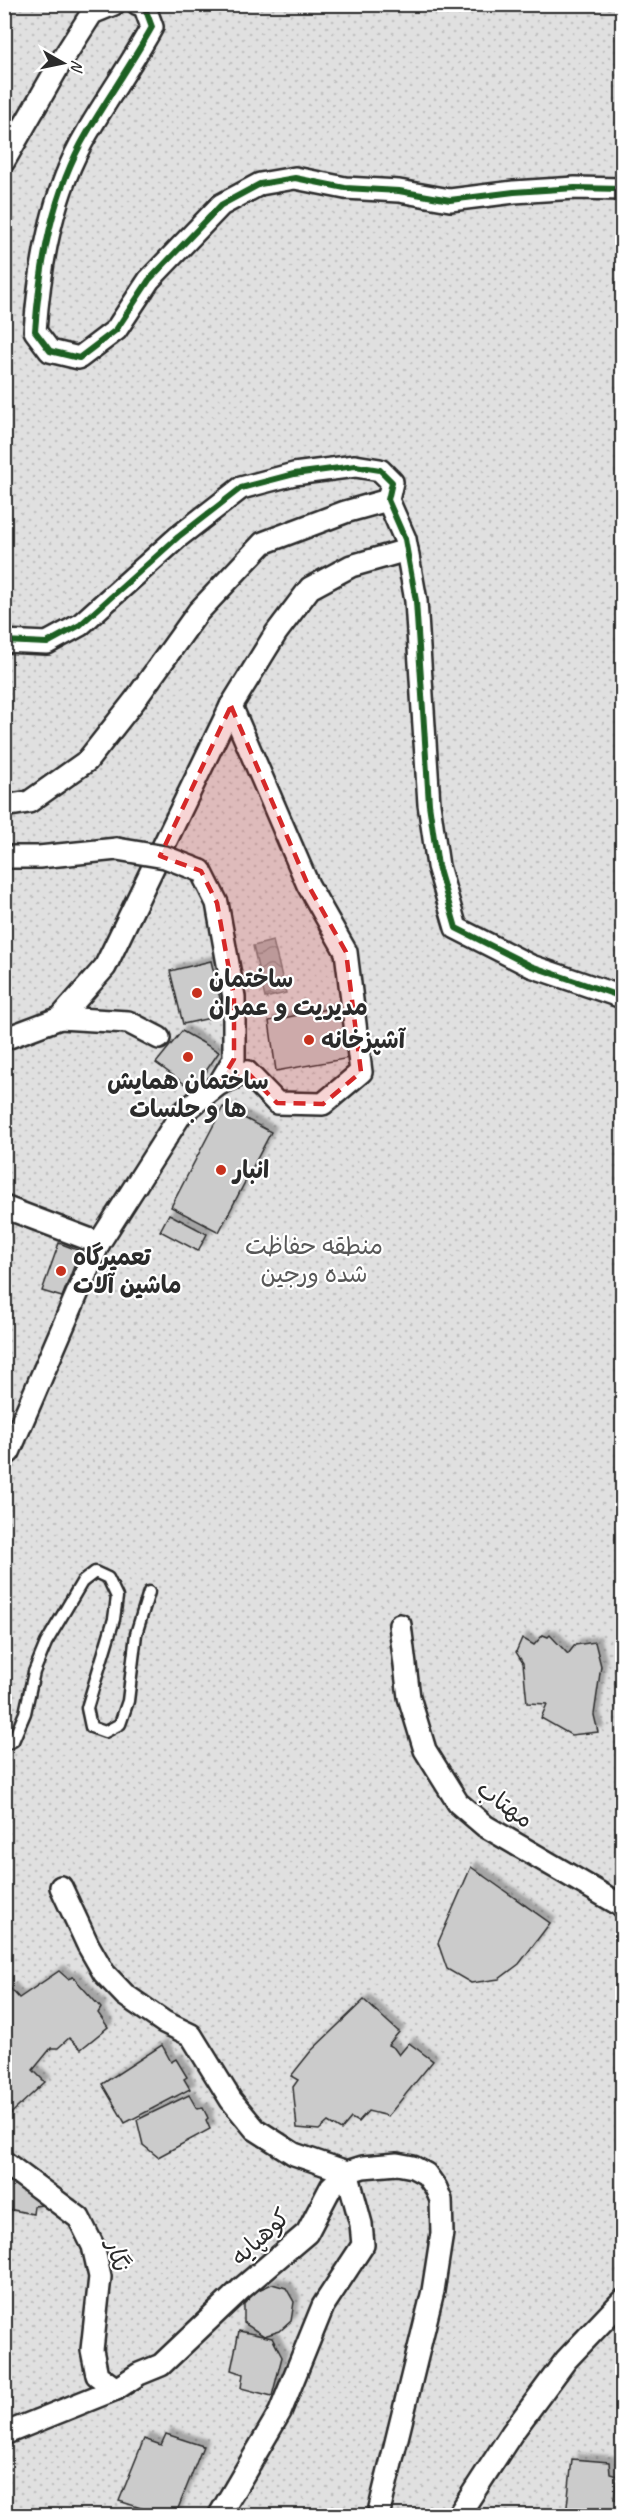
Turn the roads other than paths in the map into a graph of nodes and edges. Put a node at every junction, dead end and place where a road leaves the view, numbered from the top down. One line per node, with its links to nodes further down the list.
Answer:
1 (114, 4): 3 (street)
2 (138, 4): 4 (street)
3 (4, 160)
4 (622, 189)
5 (388, 500): 6 (street); 7 (street); 9 (street)
6 (407, 550): 8 (street); 11 (street)
7 (4, 641)
8 (231, 706): 12 (street); 15 (street)
9 (4, 806)
10 (4, 856): 15 (street, bridge)
11 (622, 997)
12 (60, 1018): 13 (street); 14 (street)
13 (159, 1038)
14 (4, 1040)
15 (219, 1084): 17 (street)
16 (4, 1207): 17 (street)
17 (99, 1243): 18 (street)
18 (4, 1456)
19 (149, 1592): 21 (lane)
20 (400, 1625): 23 (street, مهتاب)
21 (4, 1745)
22 (61, 1887): 25 (street)
23 (622, 1906)
24 (4, 2162): 27 (street, نگار)
25 (347, 2172): 27 (street, کوهپایه); 29 (street); 30 (street)
26 (622, 2301): 31 (street)
27 (116, 2389): 28 (street, کوهپایه)
28 (4, 2434)
29 (219, 2516)
30 (378, 2516)
31 (458, 2516)

